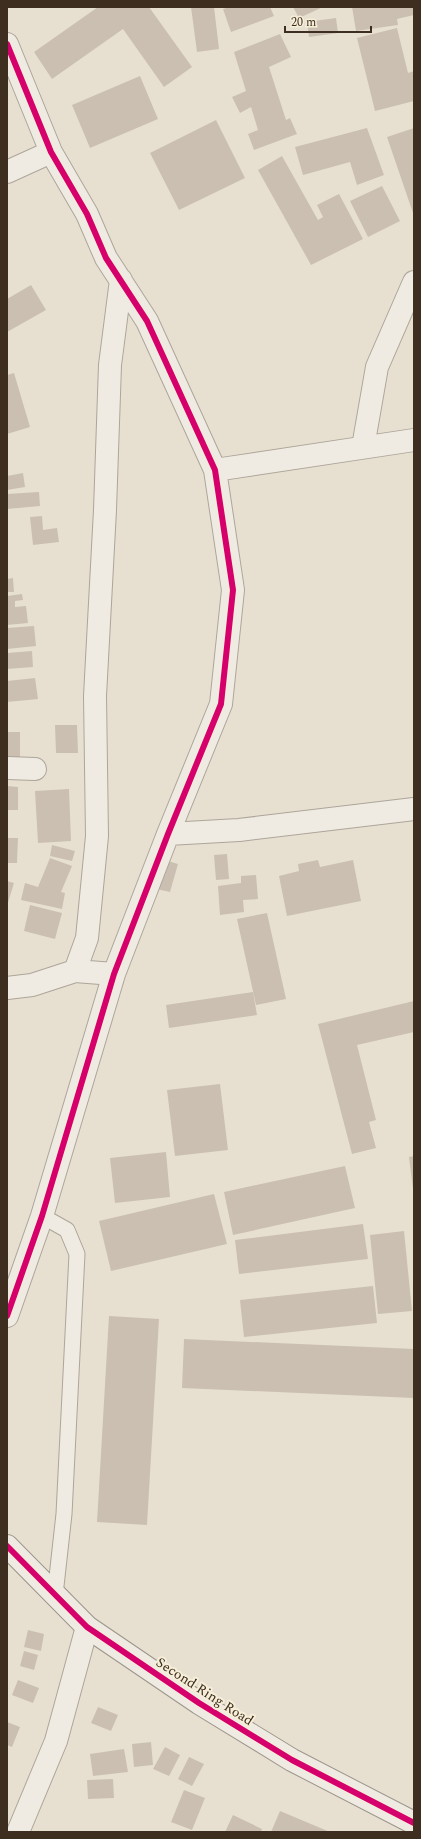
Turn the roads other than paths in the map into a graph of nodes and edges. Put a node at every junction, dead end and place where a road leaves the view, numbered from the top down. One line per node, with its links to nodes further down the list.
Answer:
1 (7, 44): 2 (street)
2 (51, 152): 3 (street); 4 (street)
3 (7, 172)
4 (121, 280): 8 (street); 13 (street)
5 (414, 282): 7 (street)
6 (414, 440): 7 (street)
7 (363, 447): 8 (street)
8 (215, 470): 12 (street)
9 (7, 768): 10 (street)
10 (35, 769)
11 (414, 809): 12 (street)
12 (168, 834): 14 (street)
13 (75, 971): 14 (street); 15 (street)
14 (114, 974): 16 (street)
15 (7, 988)
16 (42, 1216): 17 (street); 19 (lane)
17 (7, 1316)
18 (7, 1546): 19 (street, Second Ring Road)
19 (55, 1595): 20 (street, Second Ring Road)
20 (87, 1627): 21 (street, Second Ring Road); 22 (street)
21 (414, 1823)
22 (18, 1832)

